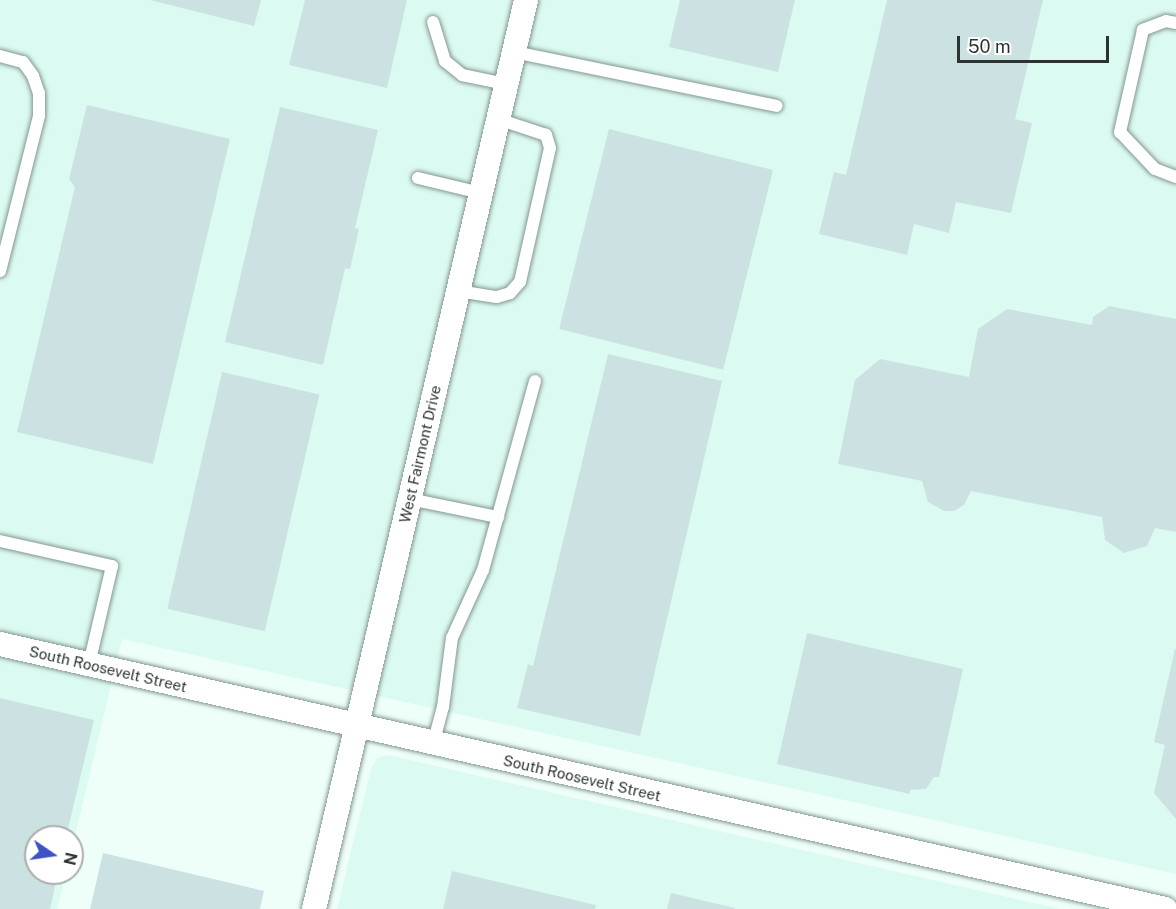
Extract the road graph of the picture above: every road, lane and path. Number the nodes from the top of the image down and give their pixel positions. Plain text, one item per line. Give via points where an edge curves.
1 (526, 0) edge
2 (433, 22) dead end
3 (1176, 23) edge
4 (514, 52) junction
5 (0, 56) edge
6 (506, 84) junction
7 (776, 106) dead end
8 (498, 119) junction
9 (1176, 177) edge
10 (418, 178) dead end
11 (481, 193) junction
12 (0, 271) edge
13 (458, 291) junction
14 (535, 381) dead end
15 (410, 499) junction
16 (498, 517) junction
17 (0, 541) edge
18 (0, 644) edge
19 (89, 664) junction
20 (357, 727) junction
21 (433, 744) junction
22 (314, 909) edge
23 (1165, 909) edge

1 - 4 street, West Fairmont Drive
2 - 6 lane via 445,61 462,75
3 - 9 lane via 1166,21 1143,30 1120,132 1155,169
4 - 6 street, West Fairmont Drive
4 - 7 lane
5 - 12 lane via 23,62 39,93 39,116
6 - 8 street, West Fairmont Drive
8 - 11 street, West Fairmont Drive
8 - 13 lane via 546,135 550,148 520,282 510,293 497,297
10 - 11 lane
11 - 13 street, West Fairmont Drive
13 - 15 street, West Fairmont Drive
14 - 16 lane
15 - 16 lane
15 - 20 street, West Fairmont Drive
16 - 21 lane via 483,570 452,638 443,707
17 - 19 lane via 112,566
18 - 19 street, South Roosevelt Street
19 - 20 street, South Roosevelt Street
20 - 21 street, South Roosevelt Street
20 - 22 street, West Fairmont Drive
21 - 23 street, South Roosevelt Street

